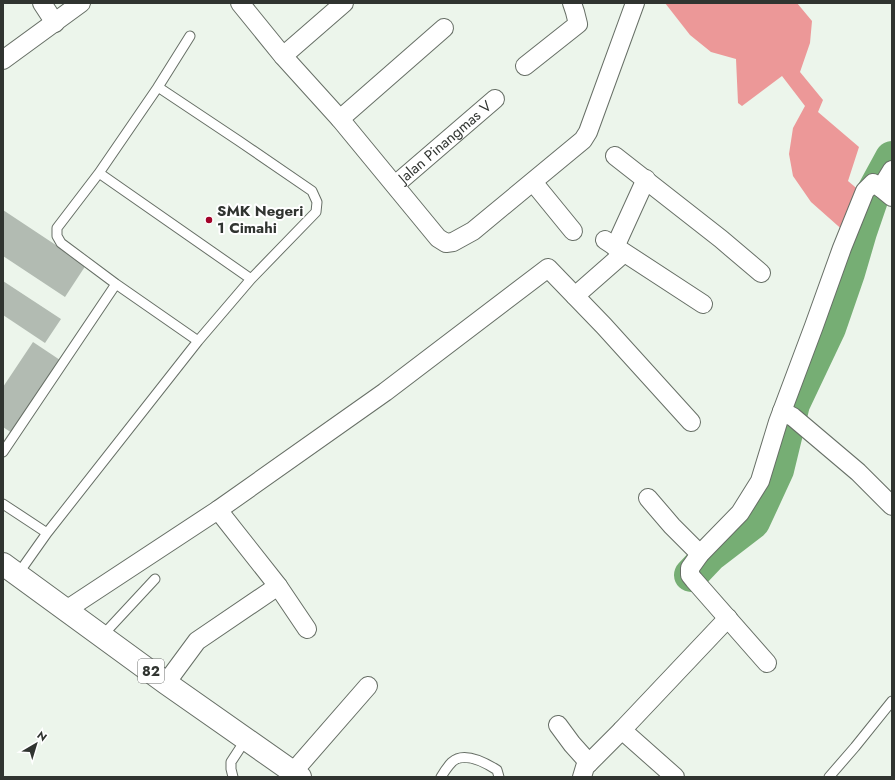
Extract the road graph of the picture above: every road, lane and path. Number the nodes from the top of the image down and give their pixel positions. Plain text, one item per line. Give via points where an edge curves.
1 (42, 3) edge
2 (81, 3) edge
3 (240, 3) edge
4 (344, 3) edge
5 (572, 3) edge
6 (635, 3) edge
7 (55, 23) junction
8 (444, 28) dead end
9 (190, 36) dead end
10 (284, 56) junction
11 (3, 60) edge
12 (525, 66) dead end
13 (158, 87) junction
14 (495, 99) dead end
15 (340, 119) junction
16 (616, 156) dead end
17 (892, 170) edge
18 (99, 173) junction
19 (646, 179) junction
20 (533, 182) junction
21 (394, 185) junction
22 (882, 189) edge
23 (573, 231) dead end
24 (615, 247) junction
25 (761, 273) dead end
26 (251, 279) junction
27 (116, 284) junction
28 (575, 296) junction
29 (703, 304) dead end
30 (198, 341) junction
31 (787, 414) junction
32 (691, 422) dead end
33 (3, 452) edge
34 (648, 498) dead end
35 (3, 504) edge
36 (892, 506) edge
37 (218, 510) junction
38 (47, 533) junction
39 (700, 554) junction
40 (10, 569) edge
41 (155, 579) dead end
42 (278, 586) junction
43 (66, 610) junction
44 (728, 618) junction
45 (307, 629) dead end
46 (102, 636) junction
47 (767, 663) dead end
48 (166, 682) junction
49 (368, 686) dead end
50 (892, 701) edge
51 (558, 725) dead end
52 (622, 730) junction
53 (246, 740) junction
54 (586, 770) edge
55 (296, 775) edge
56 (233, 777) edge
57 (440, 777) edge
58 (499, 777) edge
59 (675, 777) edge
60 (829, 777) edge

1 - 7 street
2 - 7 street
3 - 10 street
4 - 10 street
5 - 12 street via 578,24
6 - 20 street via 588,132 583,140
7 - 11 street
8 - 15 street
9 - 13 lane
10 - 15 street
13 - 18 lane
13 - 26 lane via 312,191 317,202 316,212
14 - 21 street, Jalan Pinangmas V
15 - 21 street
16 - 19 street
17 - 22 street
18 - 26 lane
18 - 27 lane via 57,228 57,236 61,243
19 - 24 street
19 - 25 street
20 - 21 street via 473,231 453,242 438,238
20 - 23 street
22 - 31 street via 872,184 865,191 842,248
24 - 28 street
24 - 29 street
26 - 30 lane
27 - 30 lane
27 - 33 lane
28 - 32 street
28 - 37 street via 548,268 385,392
30 - 38 lane
31 - 36 street via 858,472
31 - 39 street via 778,422 760,481 740,513
34 - 39 street
35 - 38 lane
37 - 42 street
37 - 43 street
38 - 40 lane
39 - 44 street via 690,568 690,575
40 - 43 main road, 82
41 - 46 lane
42 - 45 street
42 - 48 street via 197,641
43 - 46 main road, 82
44 - 47 street
44 - 52 street
46 - 48 main road, 82
48 - 53 main road, 82
49 - 55 street
50 - 60 lane
51 - 54 street
52 - 54 street
52 - 59 street
53 - 55 main road, 82
53 - 56 lane via 231,762
57 - 58 lane via 458,758 475,759 488,764 497,770

